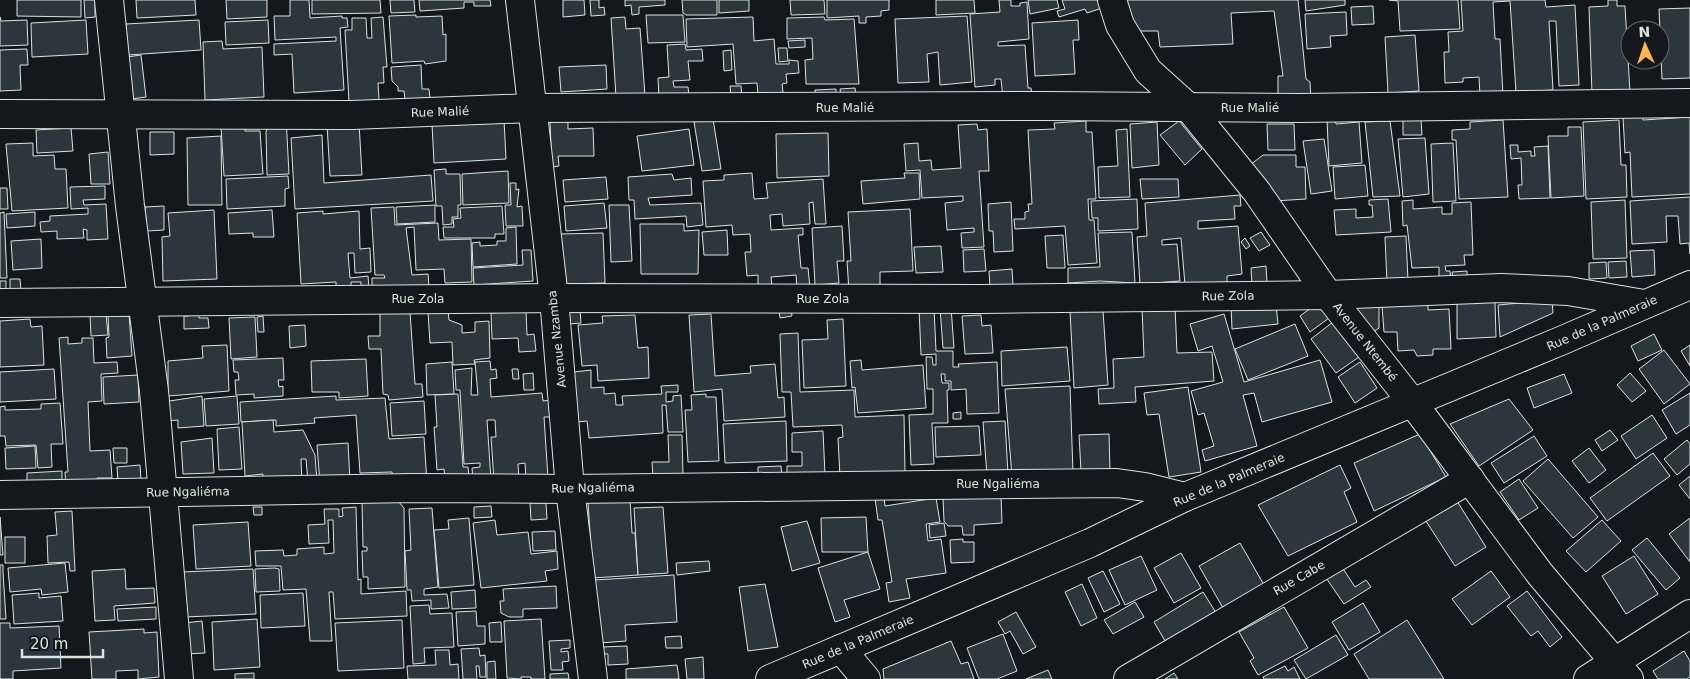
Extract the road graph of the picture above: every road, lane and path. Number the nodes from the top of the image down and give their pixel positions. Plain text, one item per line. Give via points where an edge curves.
1 (109, 0) edge
2 (520, 0) edge
3 (1112, 0) edge
4 (1690, 103) edge
5 (531, 108) junction
6 (1188, 108) junction
7 (122, 113) junction
8 (0, 114) edge
9 (1690, 284) edge
10 (1328, 295) junction
11 (554, 298) junction
12 (142, 300) junction
13 (0, 303) edge
14 (1644, 304) junction
15 (1412, 402) junction
16 (1470, 479) junction
17 (570, 489) junction
18 (163, 493) junction
19 (0, 495) edge
20 (1185, 498) junction
21 (1690, 614) edge
22 (841, 649) junction
23 (1622, 670) edge
24 (179, 679) edge
25 (594, 679) edge
26 (770, 679) edge
27 (866, 679) edge
28 (1128, 679) edge
29 (1588, 679) edge

1 - 7 street
2 - 5 street, Avenue Nzamba
3 - 6 street, Avenue Ntembé via 1120,25 1148,72
4 - 6 street, Rue Malié
5 - 6 street, Rue Malié
5 - 7 street, Rue Malié via 352,115
5 - 11 street, Avenue Nzamba
6 - 10 street, Avenue Ntembé via 1257,192
7 - 8 street, Rue Malié
7 - 12 street
9 - 14 street, Rue de la Palmeraie
10 - 11 street, Rue Zola via 982,299
10 - 14 street, Rue Zola via 1501,288 1568,291
10 - 15 street, Avenue Ntembé
11 - 12 street, Rue Zola
11 - 17 street, Avenue Nzamba
12 - 13 street, Rue Zola
12 - 18 street
14 - 15 street, Rue de la Palmeraie
15 - 16 street, Avenue Ntembé
15 - 20 street, Rue de la Palmeraie
16 - 23 street, Avenue Ntembé via 1540,574
16 - 28 street, Rue Cabe
17 - 18 street, Rue Ngaliéma via 412,488
17 - 20 street, Rue Ngaliéma via 1117,483
17 - 25 street, Avenue Nzamba
18 - 19 street, Rue Ngaliéma
18 - 24 street
20 - 22 street, Rue de la Palmeraie via 1090,543
21 - 23 street
22 - 26 street, Rue de la Palmeraie
22 - 27 street
23 - 29 street

